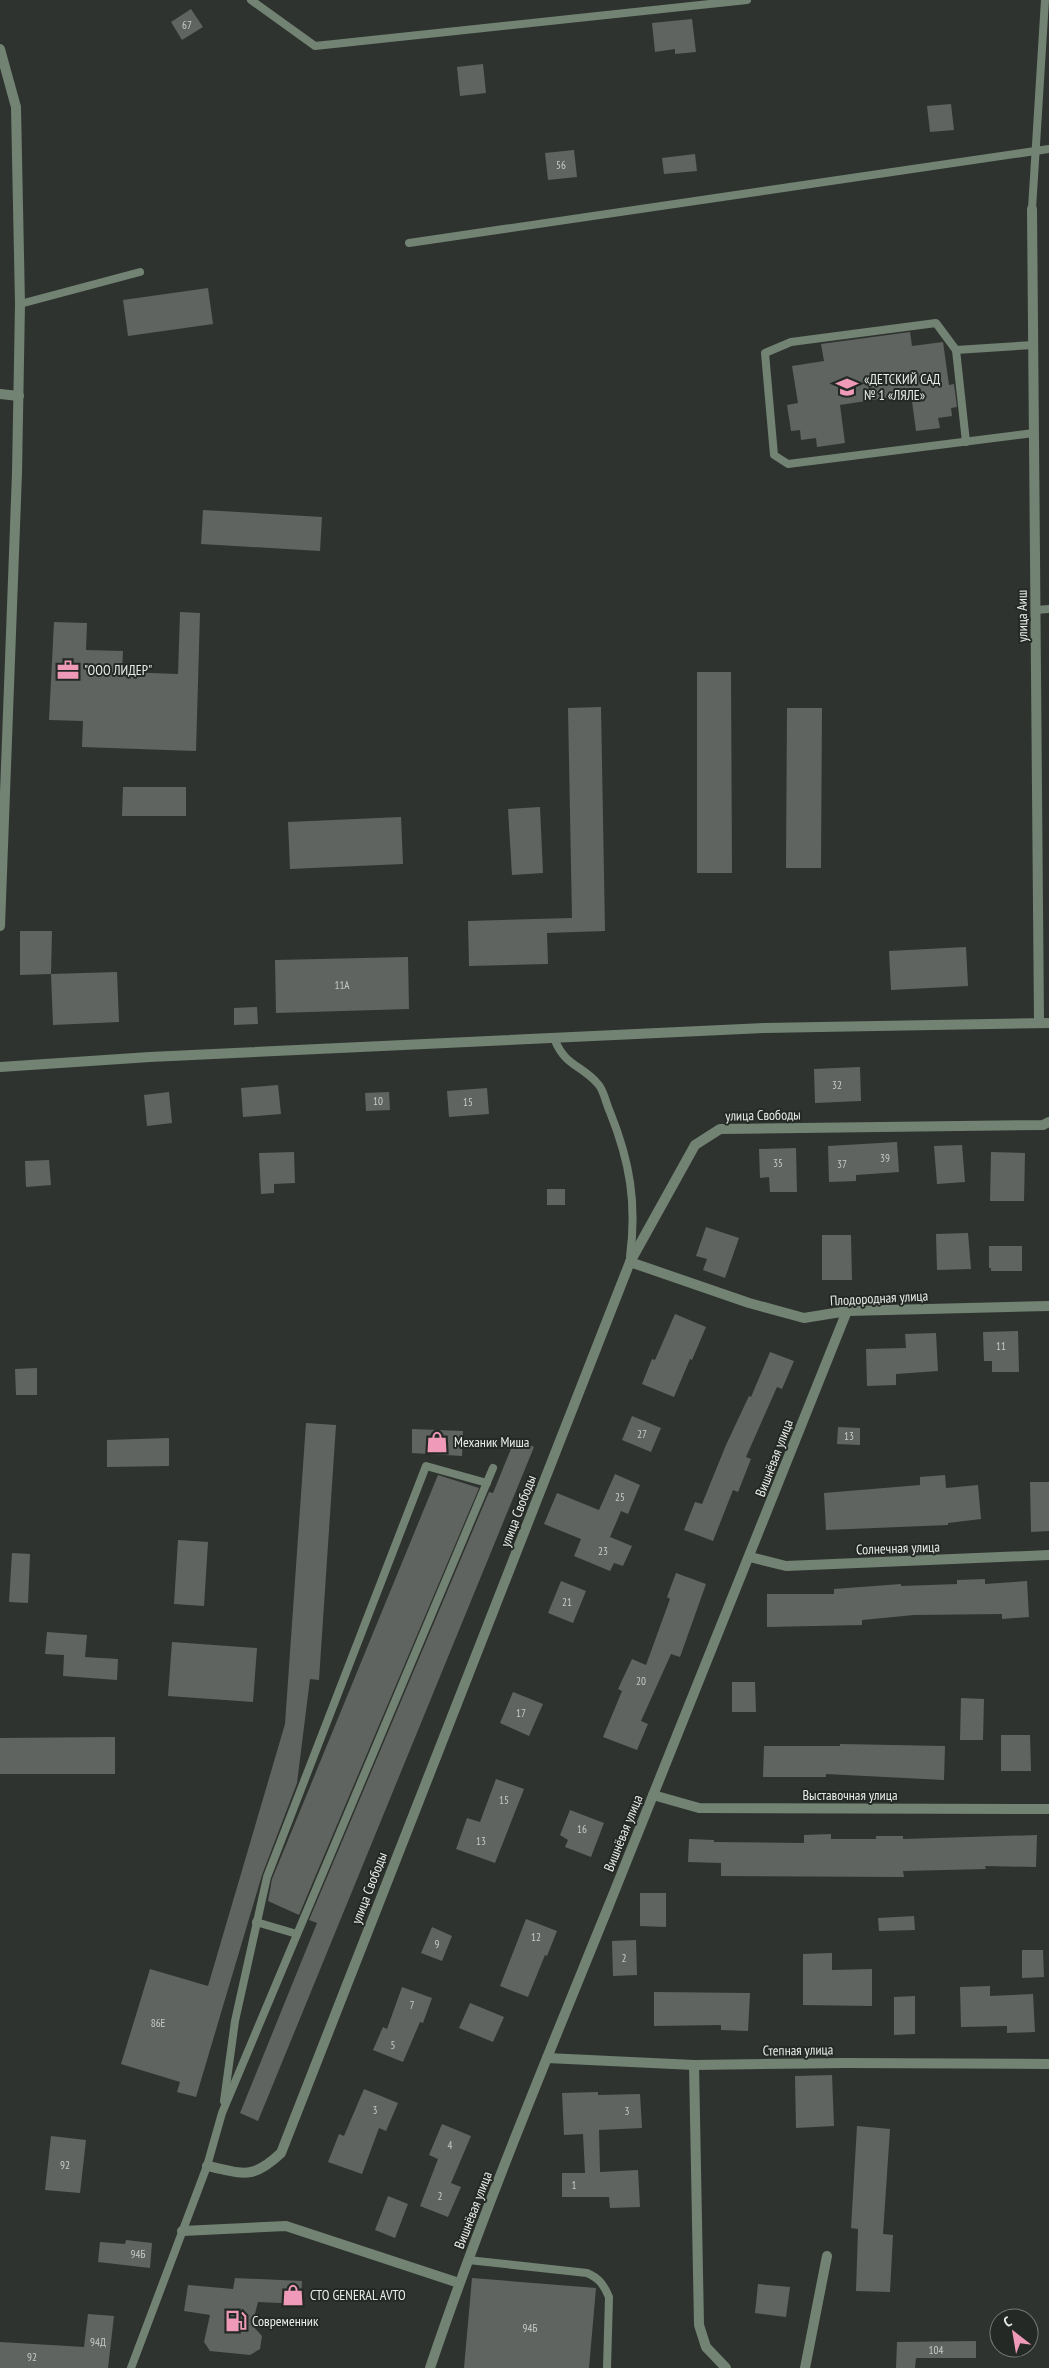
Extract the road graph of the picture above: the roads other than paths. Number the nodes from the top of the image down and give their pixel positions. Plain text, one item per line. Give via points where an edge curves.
1 (251, 0) edge
2 (747, 0) edge
3 (1045, 0) edge
4 (0, 49) edge
5 (1049, 150) edge
6 (1036, 151) junction
7 (1032, 210) joint
8 (409, 243) dead end
9 (140, 272) dead end
10 (20, 304) junction
11 (1033, 345) junction
12 (956, 350) junction
13 (0, 394) edge
14 (20, 396) junction
15 (1034, 433) junction
16 (966, 442) junction
17 (1049, 609) edge
18 (1036, 610) junction
19 (0, 926) edge
20 (1044, 1022) edge
21 (554, 1038) junction
22 (0, 1067) edge
23 (1049, 1122) edge
24 (630, 1262) junction
25 (1049, 1306) edge
26 (847, 1311) junction
27 (493, 1468) dead end
28 (487, 1483) junction
29 (1049, 1555) edge
30 (750, 1556) junction
31 (653, 1795) junction
32 (1049, 1809) edge
33 (256, 1922) junction
34 (298, 1934) junction
35 (547, 2058) junction
36 (1049, 2064) edge
37 (694, 2065) junction
38 (222, 2113) junction
39 (206, 2166) junction
40 (182, 2231) junction
41 (827, 2256) dead end
42 (468, 2260) junction
43 (459, 2283) junction
44 (131, 2368) edge
45 (430, 2368) edge
46 (607, 2368) edge
47 (726, 2368) edge
48 (806, 2368) edge

1 - 2 lane via 315,46
3 - 6 lane
4 - 10 street via 16,107
5 - 6 lane
6 - 7 lane
6 - 8 lane
7 - 11 street, улица Аиш
9 - 10 lane
10 - 14 street
11 - 12 lane
11 - 15 street, улица Аиш
12 - 16 lane
12 - 16 lane via 936,323 791,342 765,353 774,455 788,464
13 - 14 street
14 - 19 street
15 - 16 lane
15 - 18 street, улица Аиш
17 - 18 lane
18 - 20 street, улица Аиш
20 - 21 street via 764,1028
21 - 22 street
21 - 24 lane via 560,1054 599,1084 615,1126 632,1188 634,1224
23 - 24 street, улица Свободы via 1043,1125 720,1129 695,1145
24 - 26 street, Плодородная улица via 749,1303 804,1318
24 - 39 street, улица Свободы via 280,2153 264,2168 249,2174
25 - 26 street, Плодородная улица
26 - 30 street, Вишнёвая улица
27 - 28 lane
28 - 33 lane via 426,1466 267,1877
28 - 34 lane
29 - 30 street, Солнечная улица via 786,1566
30 - 31 street, Вишнёвая улица
31 - 32 street, Выставочная улица via 699,1808
31 - 35 street, Вишнёвая улица
33 - 34 lane
33 - 38 lane via 235,2021
34 - 38 lane
35 - 37 street, Степная улица
35 - 42 street, Вишнёвая улица
36 - 37 street, Степная улица
37 - 47 street via 699,2325 706,2347
38 - 39 lane
39 - 40 lane
40 - 43 street via 286,2226
40 - 44 lane
41 - 48 street
42 - 43 street, Вишнёвая улица
42 - 46 lane via 587,2273 596,2277 605,2286 609,2297
43 - 45 street, Вишнёвая улица

